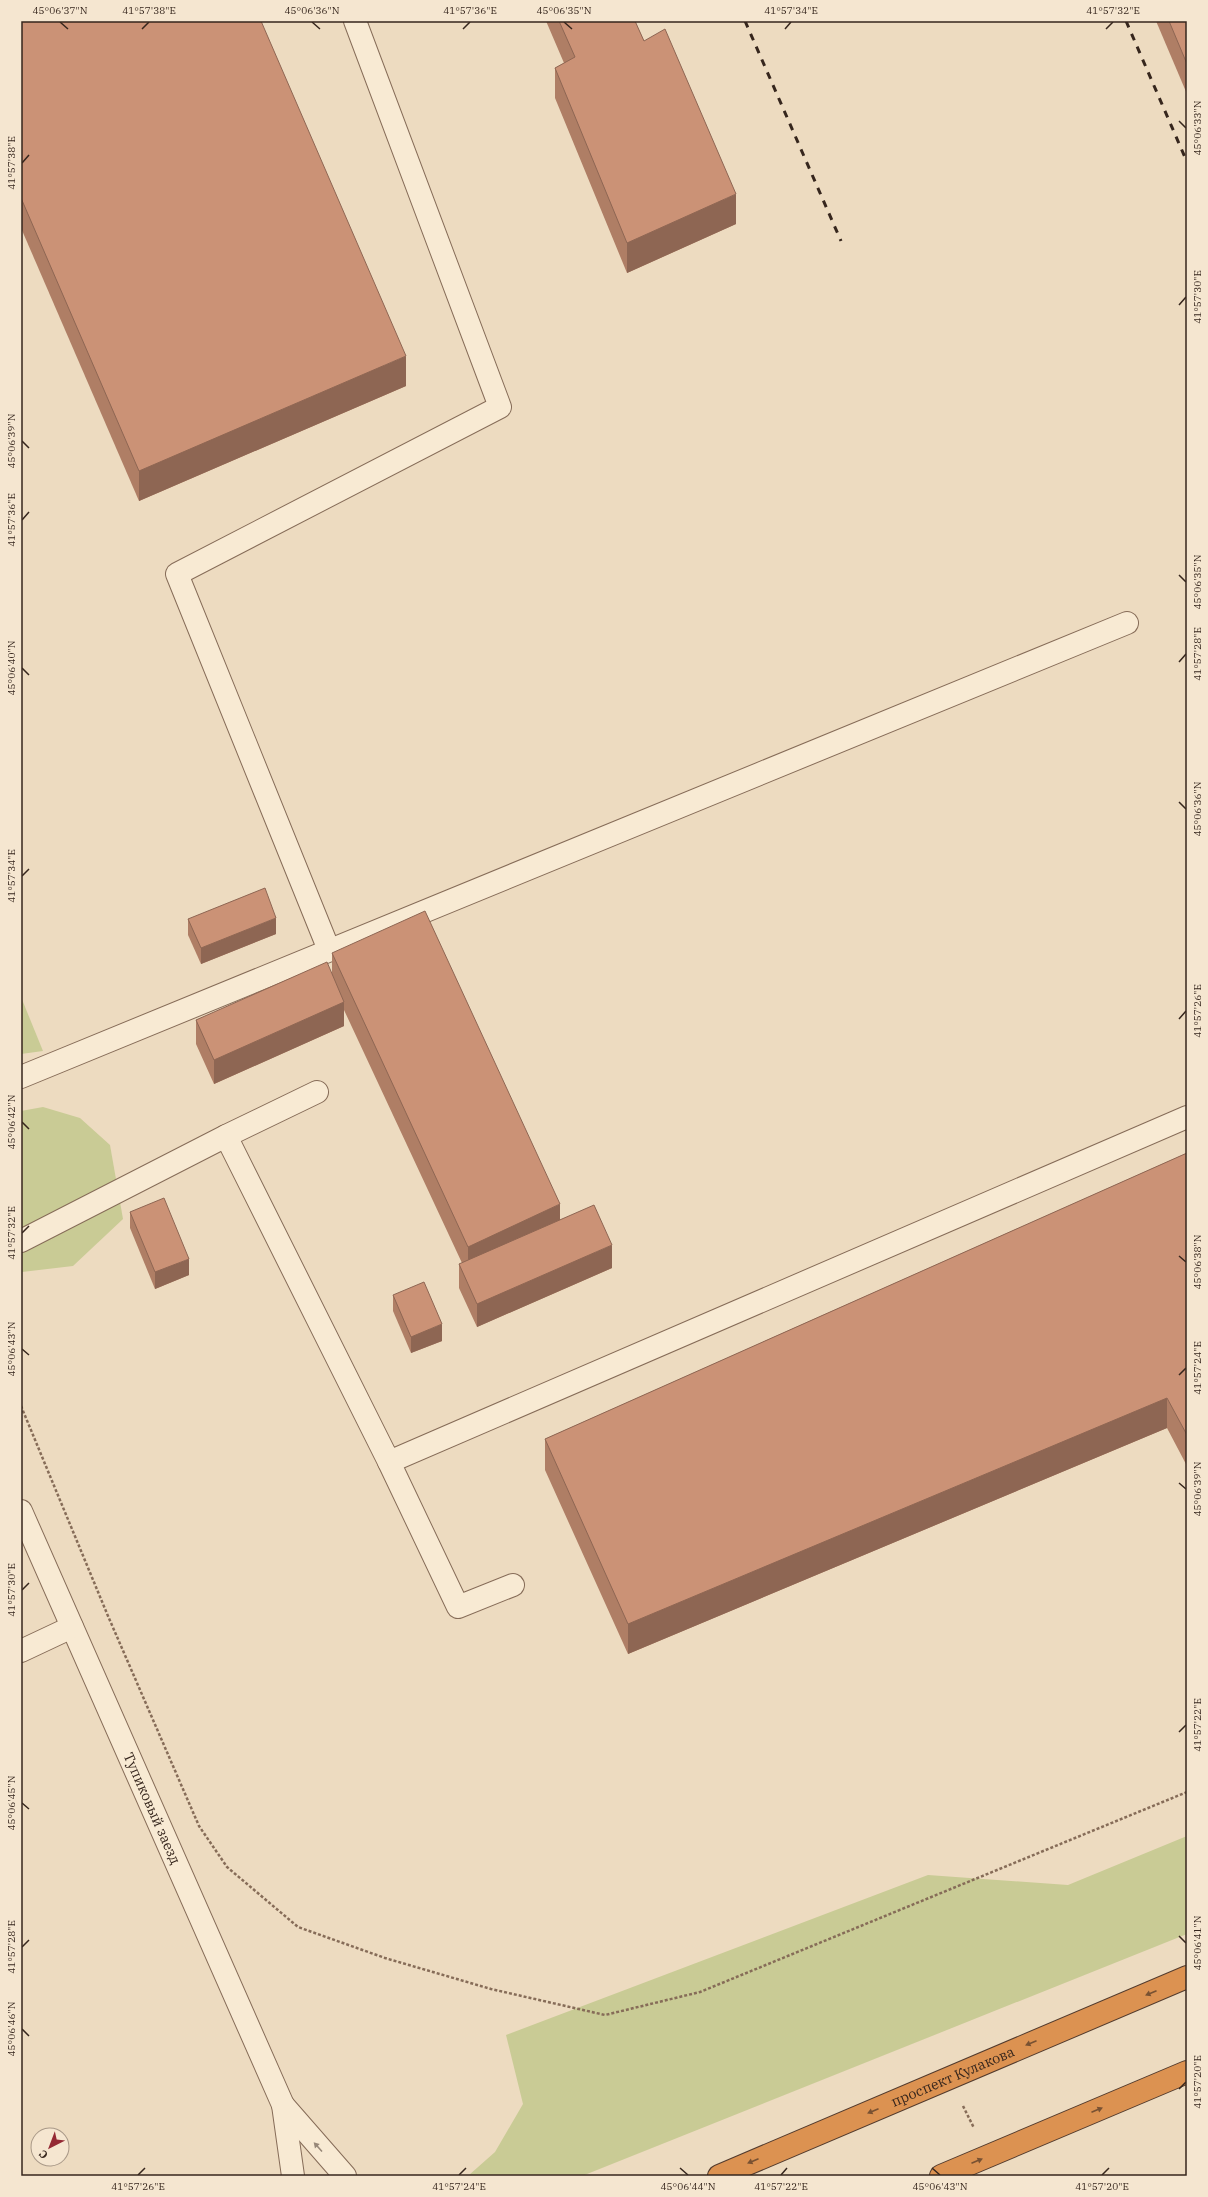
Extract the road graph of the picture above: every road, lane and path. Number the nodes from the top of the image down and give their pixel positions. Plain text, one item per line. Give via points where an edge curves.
1 (355, 21) edge
2 (1128, 623) dead end
3 (329, 950) junction
4 (21, 1077) edge
5 (317, 1092) dead end
6 (1187, 1117) edge
7 (226, 1136) junction
8 (21, 1241) edge
9 (21, 1406) edge
10 (389, 1462) junction
11 (21, 1511) edge
12 (513, 1585) dead end
13 (72, 1627) junction
14 (21, 1651) edge
15 (1187, 1792) edge
16 (1187, 1977) edge
17 (1187, 2072) edge
18 (950, 2078) junction
19 (283, 2105) junction
20 (987, 2157) junction
21 (293, 2176) edge
22 (344, 2176) edge
23 (719, 2176) edge
24 (941, 2176) edge

1 - 3 street via 500,407 177,574
2 - 3 street
3 - 4 street
5 - 7 street
6 - 10 street
7 - 8 street
7 - 10 street
9 - 15 path via 199,1826 227,1867 298,1927 385,1958 491,1989 605,2015 700,1992
10 - 12 street via 458,1607
11 - 13 street, Тупиковый заезд
13 - 14 street
13 - 19 street, Тупиковый заезд
16 -> 18 highway, проспект Кулакова
20 -> 17 highway
18 - 20 path
18 -> 23 highway, проспект Кулакова
19 - 21 street
22 -> 19 street
24 -> 20 highway

